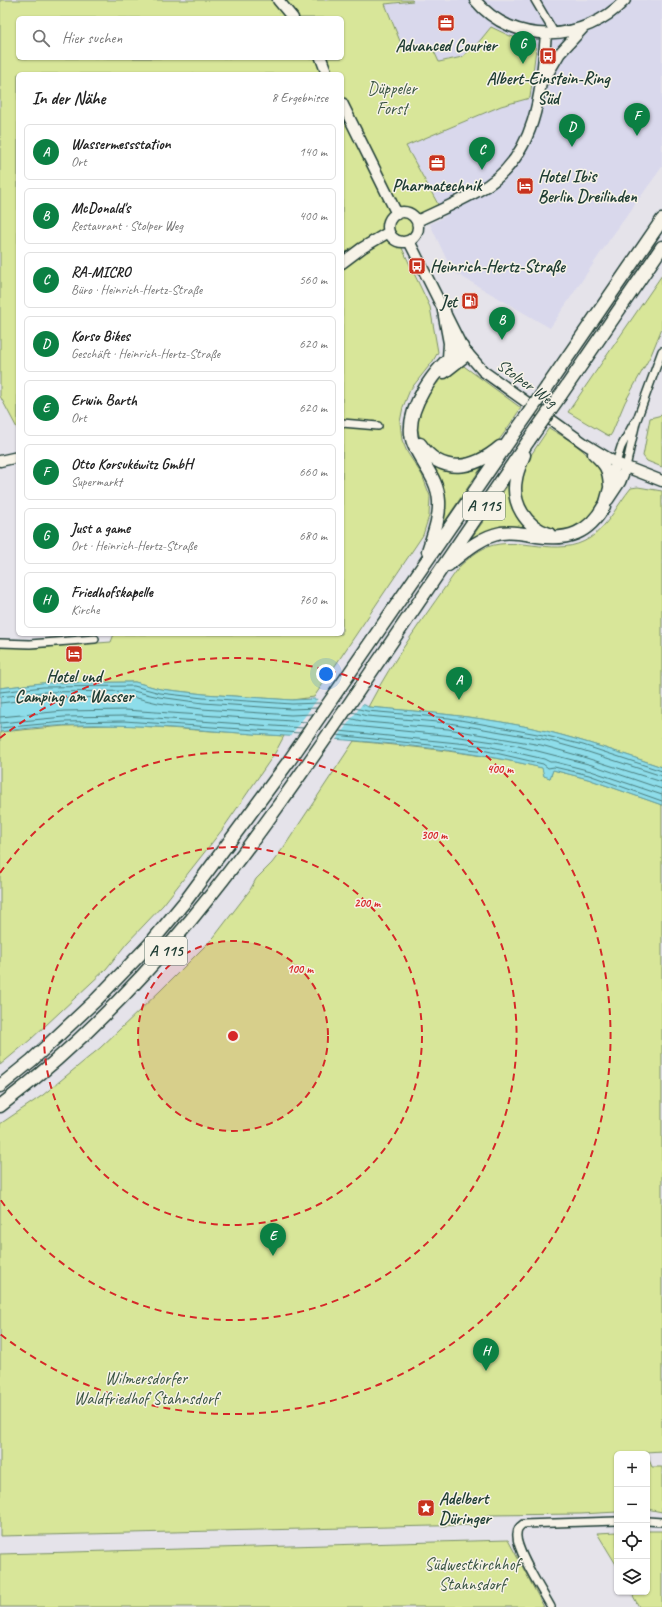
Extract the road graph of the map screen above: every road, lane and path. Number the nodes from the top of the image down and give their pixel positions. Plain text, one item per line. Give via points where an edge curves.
1 (278, 0) edge
2 (475, 0) edge
3 (535, 0) edge
4 (625, 0) edge
5 (291, 16) edge
6 (583, 28) junction
7 (551, 34) junction
8 (322, 60) edge
9 (326, 72) edge
10 (541, 85) junction
11 (344, 107) edge
12 (397, 214) junction
13 (662, 220) edge
14 (416, 221) junction
15 (389, 232) junction
16 (409, 241) junction
17 (662, 247) edge
18 (344, 262) edge
19 (444, 311) junction
20 (465, 350) junction
21 (662, 351) edge
22 (449, 358) junction
23 (428, 386) junction
24 (636, 422) junction
25 (344, 423) edge
26 (378, 426) dead end
27 (411, 428) junction
28 (514, 434) junction
29 (529, 440) junction
30 (585, 444) junction
31 (16, 457) edge
32 (0, 461) edge
33 (616, 463) junction
34 (626, 467) junction
35 (662, 481) edge
36 (609, 486) junction
37 (604, 506) junction
38 (560, 538) junction
39 (424, 564) junction
40 (438, 573) junction
41 (95, 639) dead end
42 (0, 643) edge
43 (0, 1086) edge
44 (0, 1106) edge
45 (614, 1521) edge
46 (650, 1521) edge
47 (662, 1522) edge
48 (551, 1607) edge

1 - 5 street
2 - 7 street via 491,16 502,22 520,29
3 - 7 street
4 - 6 street via 613,12
6 - 7 street
6 - 10 street via 560,53
7 - 10 street
8 - 9 street
10 - 14 street via 526,143 504,171 478,190
11 - 12 street
12 - 14 street via 410,214
12 - 15 street via 390,219
13 - 28 highway, A 115, bridge
14 - 16 street via 417,232
15 - 16 street via 395,240
15 - 18 street
16 - 19 street, Stolper Weg
17 - 29 highway, A 115, bridge
19 - 20 street, Stolper Weg
19 - 22 highway via 450,343
20 - 22 highway
20 - 23 highway
20 - 30 street, Stolper Weg via 483,371
21 - 24 street
22 - 23 highway
23 - 27 highway via 417,400
24 - 33 street via 625,439
24 - 34 street
25 - 26 street
27 - 28 highway via 424,451 443,464 453,466 467,466 481,461
27 - 39 highway via 413,444 433,478 439,500 435,528
28 - 39 highway, A 115
29 - 38 highway via 516,478 517,503 529,522 542,532
29 - 40 highway, A 115
30 - 33 street, Stolper Weg
30 - 36 street via 588,451 607,469
31 - 32 street
33 - 34 street, Stolper Weg
33 - 36 street
34 - 35 street, Stolper Weg
34 - 37 street via 620,482
36 - 37 street
37 - 38 highway via 590,526 571,536
38 - 40 highway via 501,533 468,548
39 - 43 highway, A 115 via 289,761 191,894 124,972 67,1028
40 - 44 highway, A 115 via 304,771 230,873 182,933 107,1014 28,1085
41 - 42 street via 30,644
45 - 48 street via 523,1524 518,1528 516,1535 521,1551
46 - 47 street

